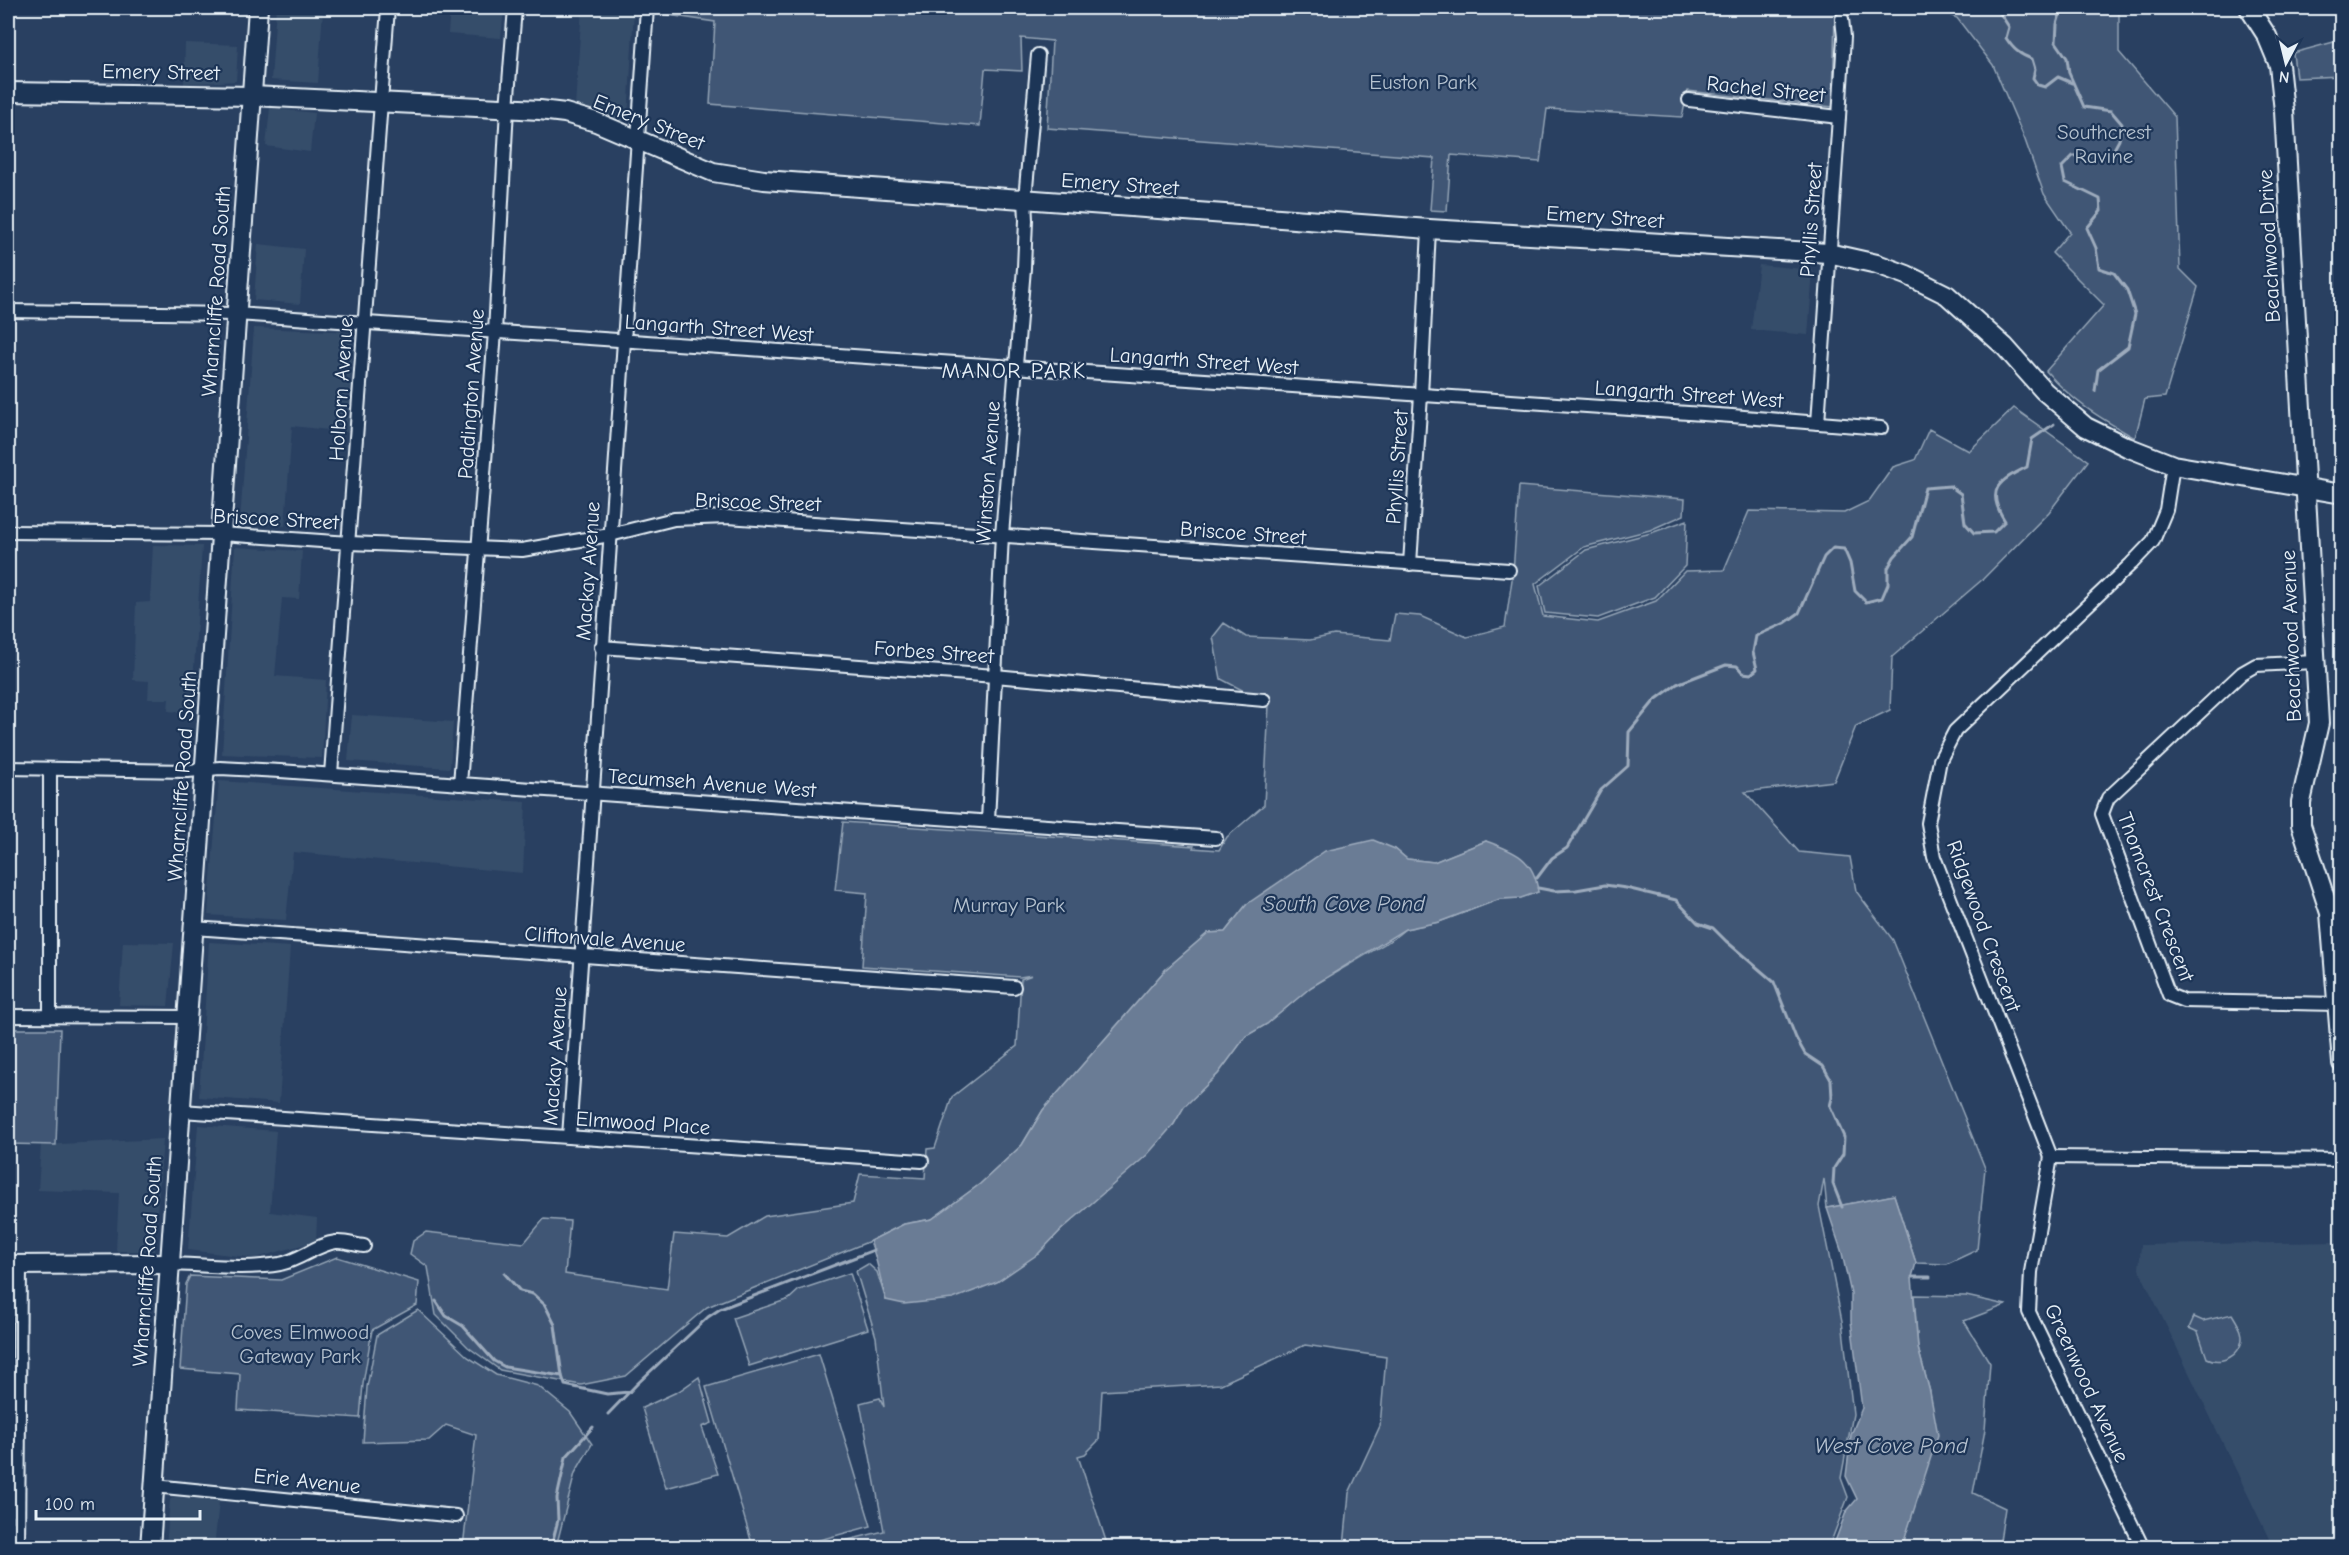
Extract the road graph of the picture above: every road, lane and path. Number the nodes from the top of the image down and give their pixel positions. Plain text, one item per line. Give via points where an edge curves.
1 (258, 8) edge
2 (388, 8) edge
3 (515, 8) edge
4 (647, 8) edge
5 (2249, 8) edge
6 (1842, 19) dead end
7 (1038, 55) dead end
8 (8, 92) edge
9 (252, 96) junction
10 (1689, 100) dead end
11 (381, 101) junction
12 (507, 108) junction
13 (1839, 117) junction
14 (639, 140) junction
15 (1025, 199) junction
16 (1429, 229) junction
17 (1828, 253) junction
18 (8, 311) edge
19 (236, 314) junction
20 (365, 323) junction
21 (495, 332) junction
22 (625, 341) junction
23 (1016, 368) junction
24 (1421, 395) junction
25 (1818, 423) junction
26 (1881, 428) dead end
27 (2174, 465) junction
28 (2307, 489) junction
29 (2342, 494) edge
30 (8, 532) edge
31 (221, 534) junction
32 (610, 534) junction
33 (1002, 536) junction
34 (349, 543) junction
35 (478, 549) junction
36 (1410, 564) junction
37 (1509, 570) dead end
38 (602, 647) junction
39 (2315, 662) junction
40 (995, 676) junction
41 (1264, 700) dead end
42 (8, 768) edge
43 (50, 769) junction
44 (205, 769) junction
45 (331, 774) junction
46 (460, 784) junction
47 (591, 794) junction
48 (988, 821) junction
49 (1216, 838) dead end
50 (194, 928) junction
51 (581, 956) junction
52 (1014, 987) dead end
53 (2337, 1004) junction
54 (8, 1016) edge
55 (50, 1016) junction
56 (188, 1017) junction
57 (2342, 1062) edge
58 (181, 1111) junction
59 (569, 1137) junction
60 (2051, 1157) junction
61 (2342, 1160) edge
62 (922, 1161) dead end
63 (364, 1246) dead end
64 (169, 1264) junction
65 (14, 1265) edge
66 (154, 1486) junction
67 (456, 1516) dead end
68 (18, 1548) edge
69 (150, 1548) edge
70 (2143, 1548) edge

1 - 9 street, Wharncliffe Road South
2 - 11 street, Holborn Avenue
3 - 12 street, Paddington Avenue
4 - 14 street, Mackay Avenue
5 - 28 street, Beachwood Drive via 2279,65
6 - 13 street, Phyllis Street
7 - 15 street, Winston Avenue
8 - 9 street, Emery Street
9 - 11 street, Emery Street
9 - 19 street, Wharncliffe Road South
10 - 13 street, Rachel Street
11 - 12 street, Emery Street
11 - 20 street, Holborn Avenue
12 - 14 street, Emery Street via 565,113
12 - 21 street, Paddington Avenue
13 - 17 street, Phyllis Street
14 - 15 street, Emery Street via 713,172 740,177
14 - 22 street, Mackay Avenue
15 - 16 street, Emery Street
15 - 23 street, Winston Avenue
16 - 17 street, Emery Street
16 - 24 street, Phyllis Street
17 - 25 street, Phyllis Street
17 - 27 street, Emery Street via 1907,274 1947,295 2086,427
18 - 19 street, Langarth Street West
19 - 20 street, Langarth Street West
19 - 31 street, Wharncliffe Road South
20 - 21 street, Langarth Street West
20 - 34 street, Holborn Avenue
21 - 22 street, Langarth Street West
21 - 35 street, Paddington Avenue
22 - 23 street, Langarth Street West
22 - 32 street, Mackay Avenue
23 - 24 street, Langarth Street West
23 - 33 street, Winston Avenue
24 - 25 street, Langarth Street West
24 - 36 street, Phyllis Street
25 - 26 street, Langarth Street West
27 - 28 street, Emery Street
27 - 60 street, Ridgewood Crescent via 2166,510 2153,541 1955,731 1940,760 1933,794 1928,823 1934,857
28 - 29 street, Emery Street
28 - 39 street, Beachwood Avenue
30 - 31 street, Briscoe Street
31 - 34 street, Briscoe Street
31 - 44 street, Wharncliffe Road South
32 - 33 street, Briscoe Street via 674,519 727,517
32 - 35 street, Briscoe Street via 522,550
32 - 38 street, Mackay Avenue
33 - 36 street, Briscoe Street
33 - 40 street, Winston Avenue
34 - 35 street, Briscoe Street
34 - 45 street, Holborn Avenue
35 - 46 street, Paddington Avenue
36 - 37 street, Briscoe Street
38 - 40 street, Forbes Street
38 - 47 street, Mackay Avenue
39 - 53 street, Beachwood Avenue via 2319,723 2301,802 2301,825 2330,913
39 - 53 street, Thomcrest Crescent via 2256,665 2242,673 2108,798 2102,814 2169,995 2184,1001
40 - 41 street, Forbes Street
40 - 48 street, Winston Avenue
42 - 43 street, Tecumseh Avenue West
43 - 44 street, Tecumseh Avenue West
43 - 55 street
44 - 45 street, Tecumseh Avenue West
44 - 50 street, Wharncliffe Road South
45 - 46 street, Tecumseh Avenue West
46 - 47 street, Tecumseh Avenue West
47 - 48 street, Tecumseh Avenue West
47 - 51 street, Mackay Avenue
48 - 49 street, Tecumseh Avenue West
50 - 51 street, Cliftonvale Avenue
50 - 56 street, Wharncliffe Road South
51 - 52 street, Cliftonvale Avenue
51 - 59 street, Mackay Avenue
53 - 57 street, Beachwood Avenue
54 - 55 street
55 - 56 street
56 - 58 street, Wharncliffe Road South
58 - 59 street, Elmwood Place
58 - 64 street, Wharncliffe Road South
59 - 62 street, Elmwood Place
60 - 61 street
60 - 70 street, Greenwood Avenue via 2031,1272 2029,1312
63 - 64 street via 327,1244 280,1264
64 - 65 street
64 - 66 street, Wharncliffe Road South
65 - 68 street
66 - 67 street, Erie Avenue
66 - 69 street, Wharncliffe Road South

